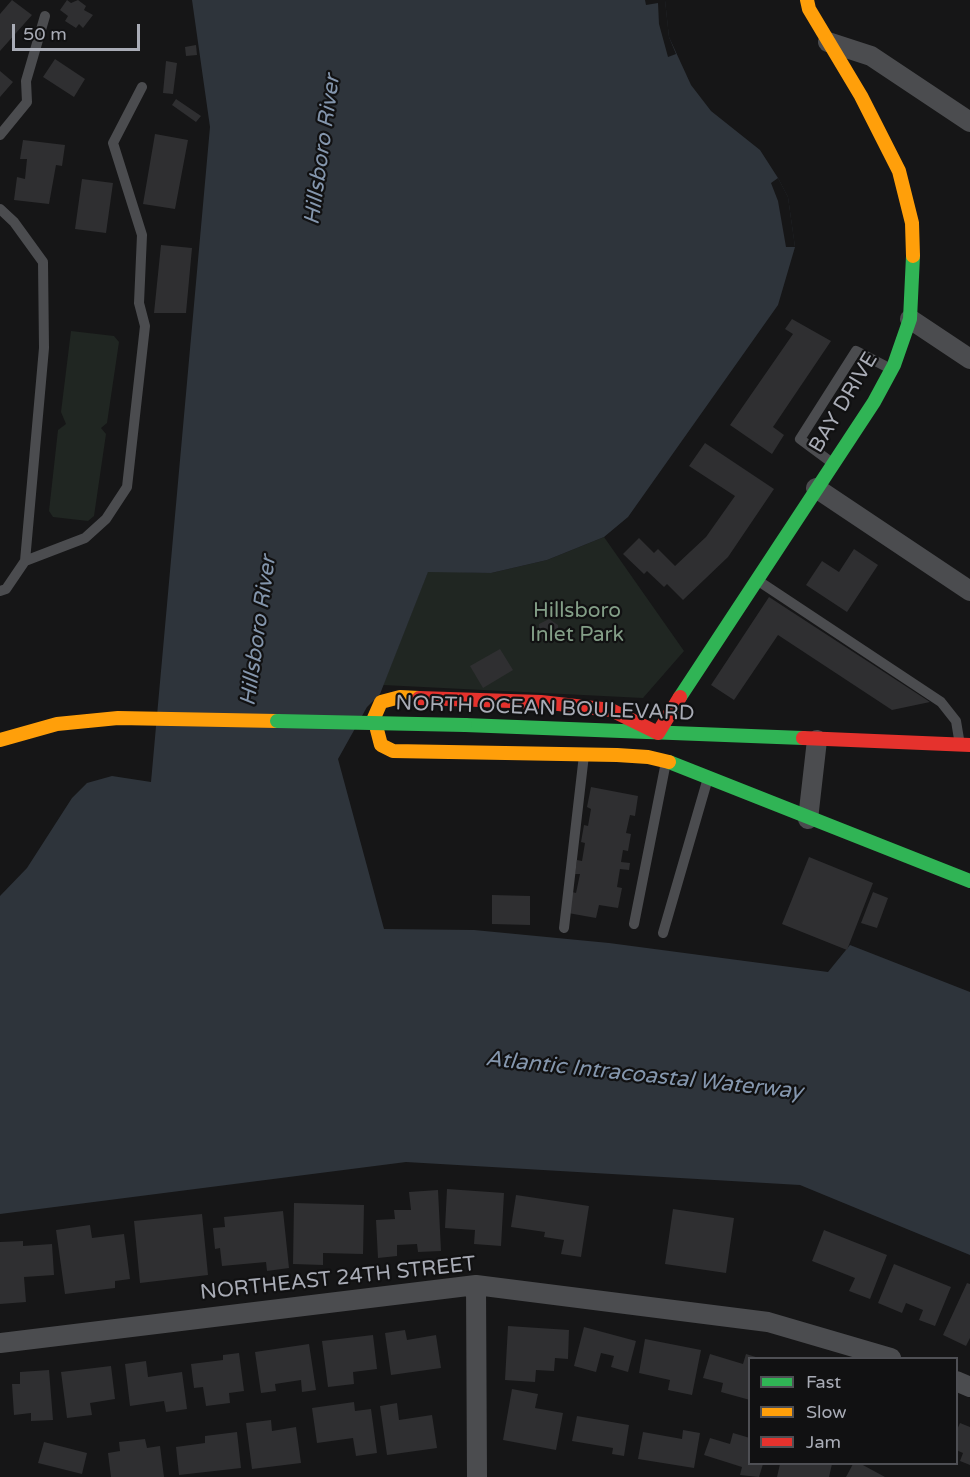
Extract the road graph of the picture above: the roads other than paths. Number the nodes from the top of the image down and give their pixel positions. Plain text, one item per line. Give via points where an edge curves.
1 (807, 0) edge
2 (45, 16) dead end
3 (828, 42) junction
4 (142, 87) dead end
5 (970, 122) edge
6 (0, 135) edge
7 (0, 209) edge
8 (910, 319) junction
9 (970, 359) edge
10 (891, 369) junction
11 (833, 463) junction
12 (816, 488) junction
13 (24, 561) junction
14 (756, 579) junction
15 (0, 591) edge
16 (970, 591) edge
17 (658, 733) junction
18 (0, 740) edge
19 (817, 740) junction
20 (965, 745) edge
21 (584, 755) junction
22 (666, 762) junction
23 (708, 778) junction
24 (808, 819) junction
25 (970, 881) edge
26 (634, 924) dead end
27 (564, 928) dead end
28 (663, 933) dead end
29 (477, 1285) junction
30 (0, 1343) edge
31 (884, 1357) edge
32 (477, 1477) edge

1 - 3 street, BAY DRIVE
2 - 6 lane via 26,81 27,102
3 - 5 street via 871,56
3 - 8 street, BAY DRIVE via 899,171 912,223
4 - 13 lane via 113,143 142,235 139,303 146,326 127,487 106,519 85,538
7 - 13 lane via 43,262 44,348
8 - 9 street
8 - 10 street, BAY DRIVE
10 - 11 street, BAY DRIVE
10 - 11 lane via 856,351 800,439
11 - 12 street, BAY DRIVE
12 - 14 street, BAY DRIVE
12 - 16 street
13 - 15 lane via 6,589
14 - 17 street, BAY DRIVE
14 - 20 lane via 941,702 956,721
17 - 18 street, NORTH OCEAN BOULEVARD, bridge via 118,718 57,724
17 - 19 street, NORTH OCEAN BOULEVARD
17 - 21 street via 611,710 541,702 400,697 381,702 374,718 377,738 393,752
19 - 20 street, NORTH OCEAN BOULEVARD
19 - 24 street
21 - 22 street via 648,757
21 - 27 lane
22 - 23 street
22 - 26 lane
23 - 24 street
23 - 28 lane
24 - 25 street
29 - 30 street, NORTHEAST 24TH STREET
29 - 31 street, NORTHEAST 24TH STREET via 768,1322
29 - 32 street

